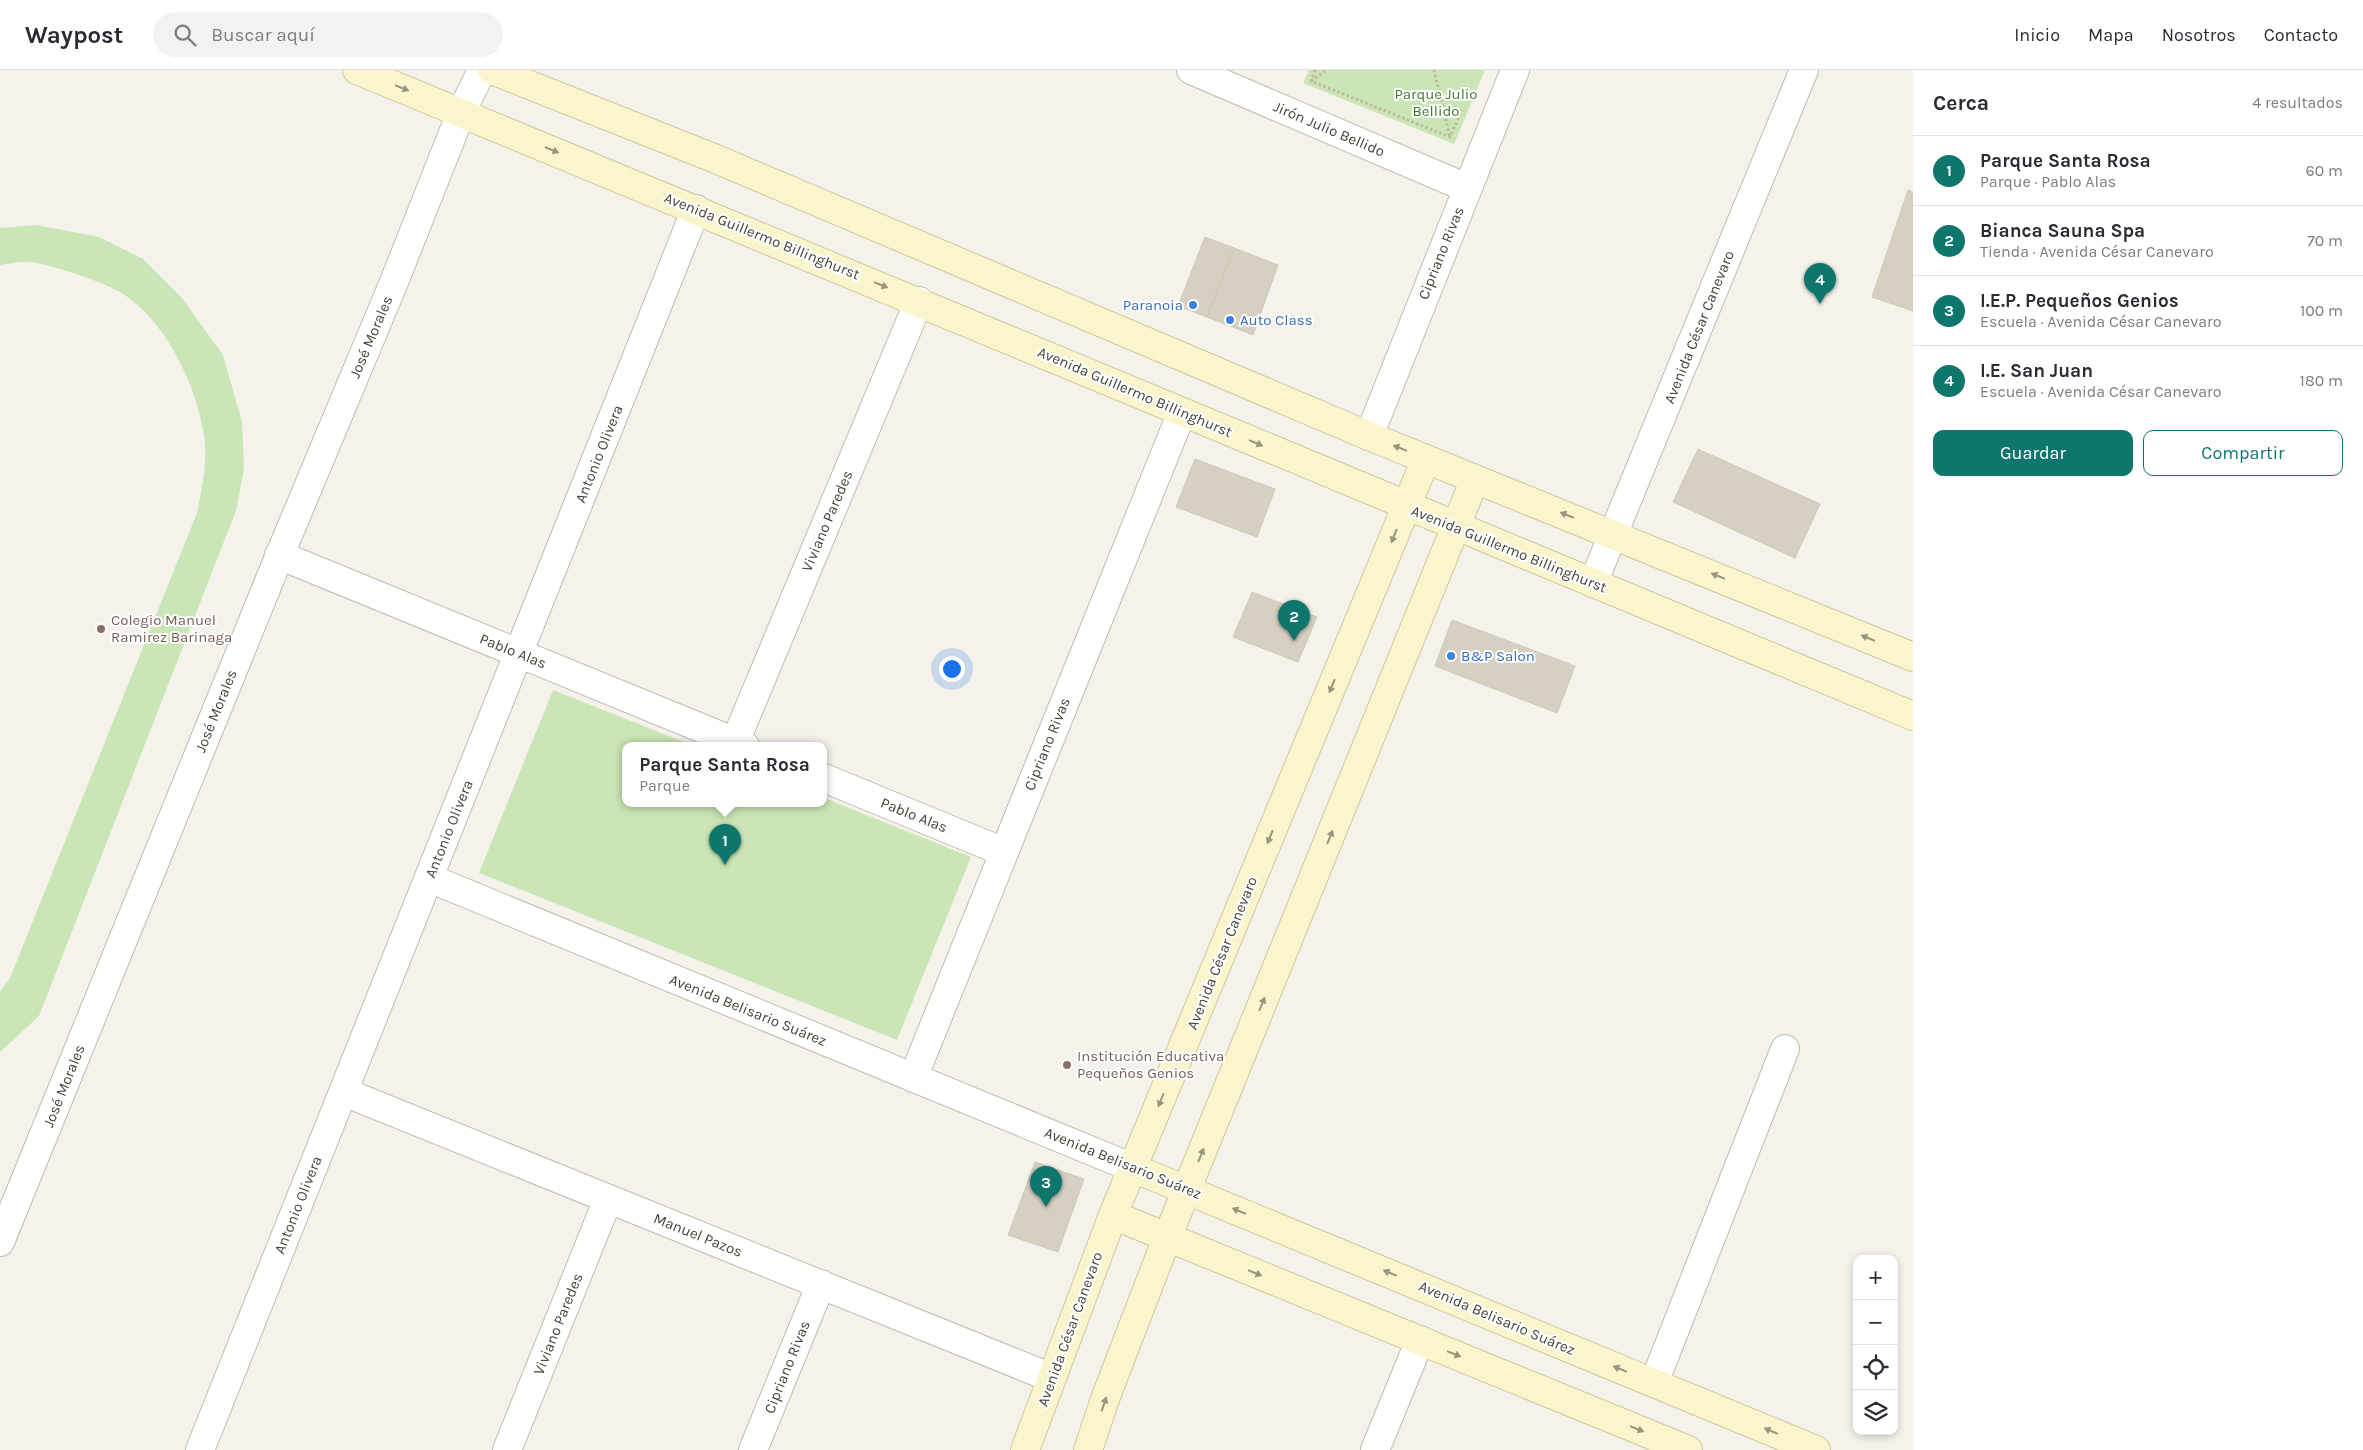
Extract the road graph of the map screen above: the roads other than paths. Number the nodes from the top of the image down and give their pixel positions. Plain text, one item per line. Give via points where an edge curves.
1 (357, 70) edge
2 (482, 70) edge
3 (492, 70) edge
4 (1191, 70) edge
5 (1515, 70) edge
6 (1804, 70) edge
7 (462, 113) junction
8 (1467, 188) junction
9 (696, 209) junction
10 (919, 301) junction
11 (1182, 412) junction
12 (1369, 436) junction
13 (1426, 459) junction
14 (1475, 479) junction
15 (1406, 506) junction
16 (1455, 527) junction
17 (1613, 534) junction
18 (279, 555) junction
19 (1593, 583) junction
20 (520, 653) junction
21 (1913, 657) edge
22 (1913, 716) edge
23 (735, 742) edge
24 (741, 742) edge
25 (827, 779) edge
26 (1004, 852) junction
27 (429, 878) junction
28 (1785, 1049) dead end
29 (913, 1078) junction
30 (344, 1092) junction
31 (1133, 1168) junction
32 (1187, 1189) junction
33 (608, 1198) junction
34 (1113, 1216) junction
35 (1167, 1238) junction
36 (0, 1242) edge
37 (821, 1284) junction
38 (1420, 1340) junction
39 (1052, 1378) junction
40 (1654, 1383) junction
41 (200, 1450) edge
42 (507, 1450) edge
43 (753, 1450) edge
44 (1025, 1450) edge
45 (1088, 1450) edge
46 (1374, 1450) edge
47 (1688, 1450) edge
48 (1816, 1450) edge

1 -> 7 main road, Avenida Guillermo Billinghurst
2 - 7 street, José Morales
3 - 12 main road via 716,159
4 - 8 street, Jirón Julio Bellido
5 - 8 street, Cipriano Rivas
6 - 17 street, Avenida César Canevaro
7 -> 9 main road, Avenida Guillermo Billinghurst
7 - 18 street, José Morales
8 - 12 street, Cipriano Rivas
9 -> 10 main road, Avenida Guillermo Billinghurst
9 - 20 street, Antonio Olivera
10 - 11 main road, Avenida Guillermo Billinghurst
10 - 24 street, Viviano Paredes
11 -> 15 main road, Avenida Guillermo Billinghurst
11 - 26 street, Cipriano Rivas
13 -> 12 main road
13 - 14 main road
13 - 15 main road, Avenida César Canevaro
14 - 16 main road
17 -> 14 main road
15 - 16 main road, Avenida Guillermo Billinghurst
15 -> 31 main road, Avenida César Canevaro
16 - 19 main road, Avenida Guillermo Billinghurst
32 -> 16 main road
17 - 19 street, Avenida César Canevaro
21 -> 17 main road
18 - 20 street, Pablo Alas
18 - 36 street, José Morales
19 - 22 main road, Avenida Guillermo Billinghurst
20 - 23 street, Pablo Alas
20 - 27 street, Antonio Olivera
25 - 26 street, Pablo Alas
26 - 29 street, Cipriano Rivas
27 - 29 street, Avenida Belisario Suárez
27 - 30 street, Antonio Olivera
28 - 40 street
29 - 31 street, Avenida Belisario Suárez
30 - 33 street, Manuel Pazos
30 - 41 street, Antonio Olivera
31 - 32 main road, Avenida Belisario Suárez
31 - 34 main road, Avenida César Canevaro
32 - 35 main road
40 -> 32 main road, Avenida Belisario Suárez
33 - 37 street, Manuel Pazos
33 - 42 street, Viviano Paredes
34 - 35 main road
34 - 39 main road, Avenida César Canevaro
35 -> 38 main road
45 -> 35 main road
37 - 39 street, Manuel Pazos
37 - 43 street, Cipriano Rivas
38 - 46 street
38 -> 47 main road
39 - 44 main road, Avenida César Canevaro
48 -> 40 main road, Avenida Belisario Suárez

